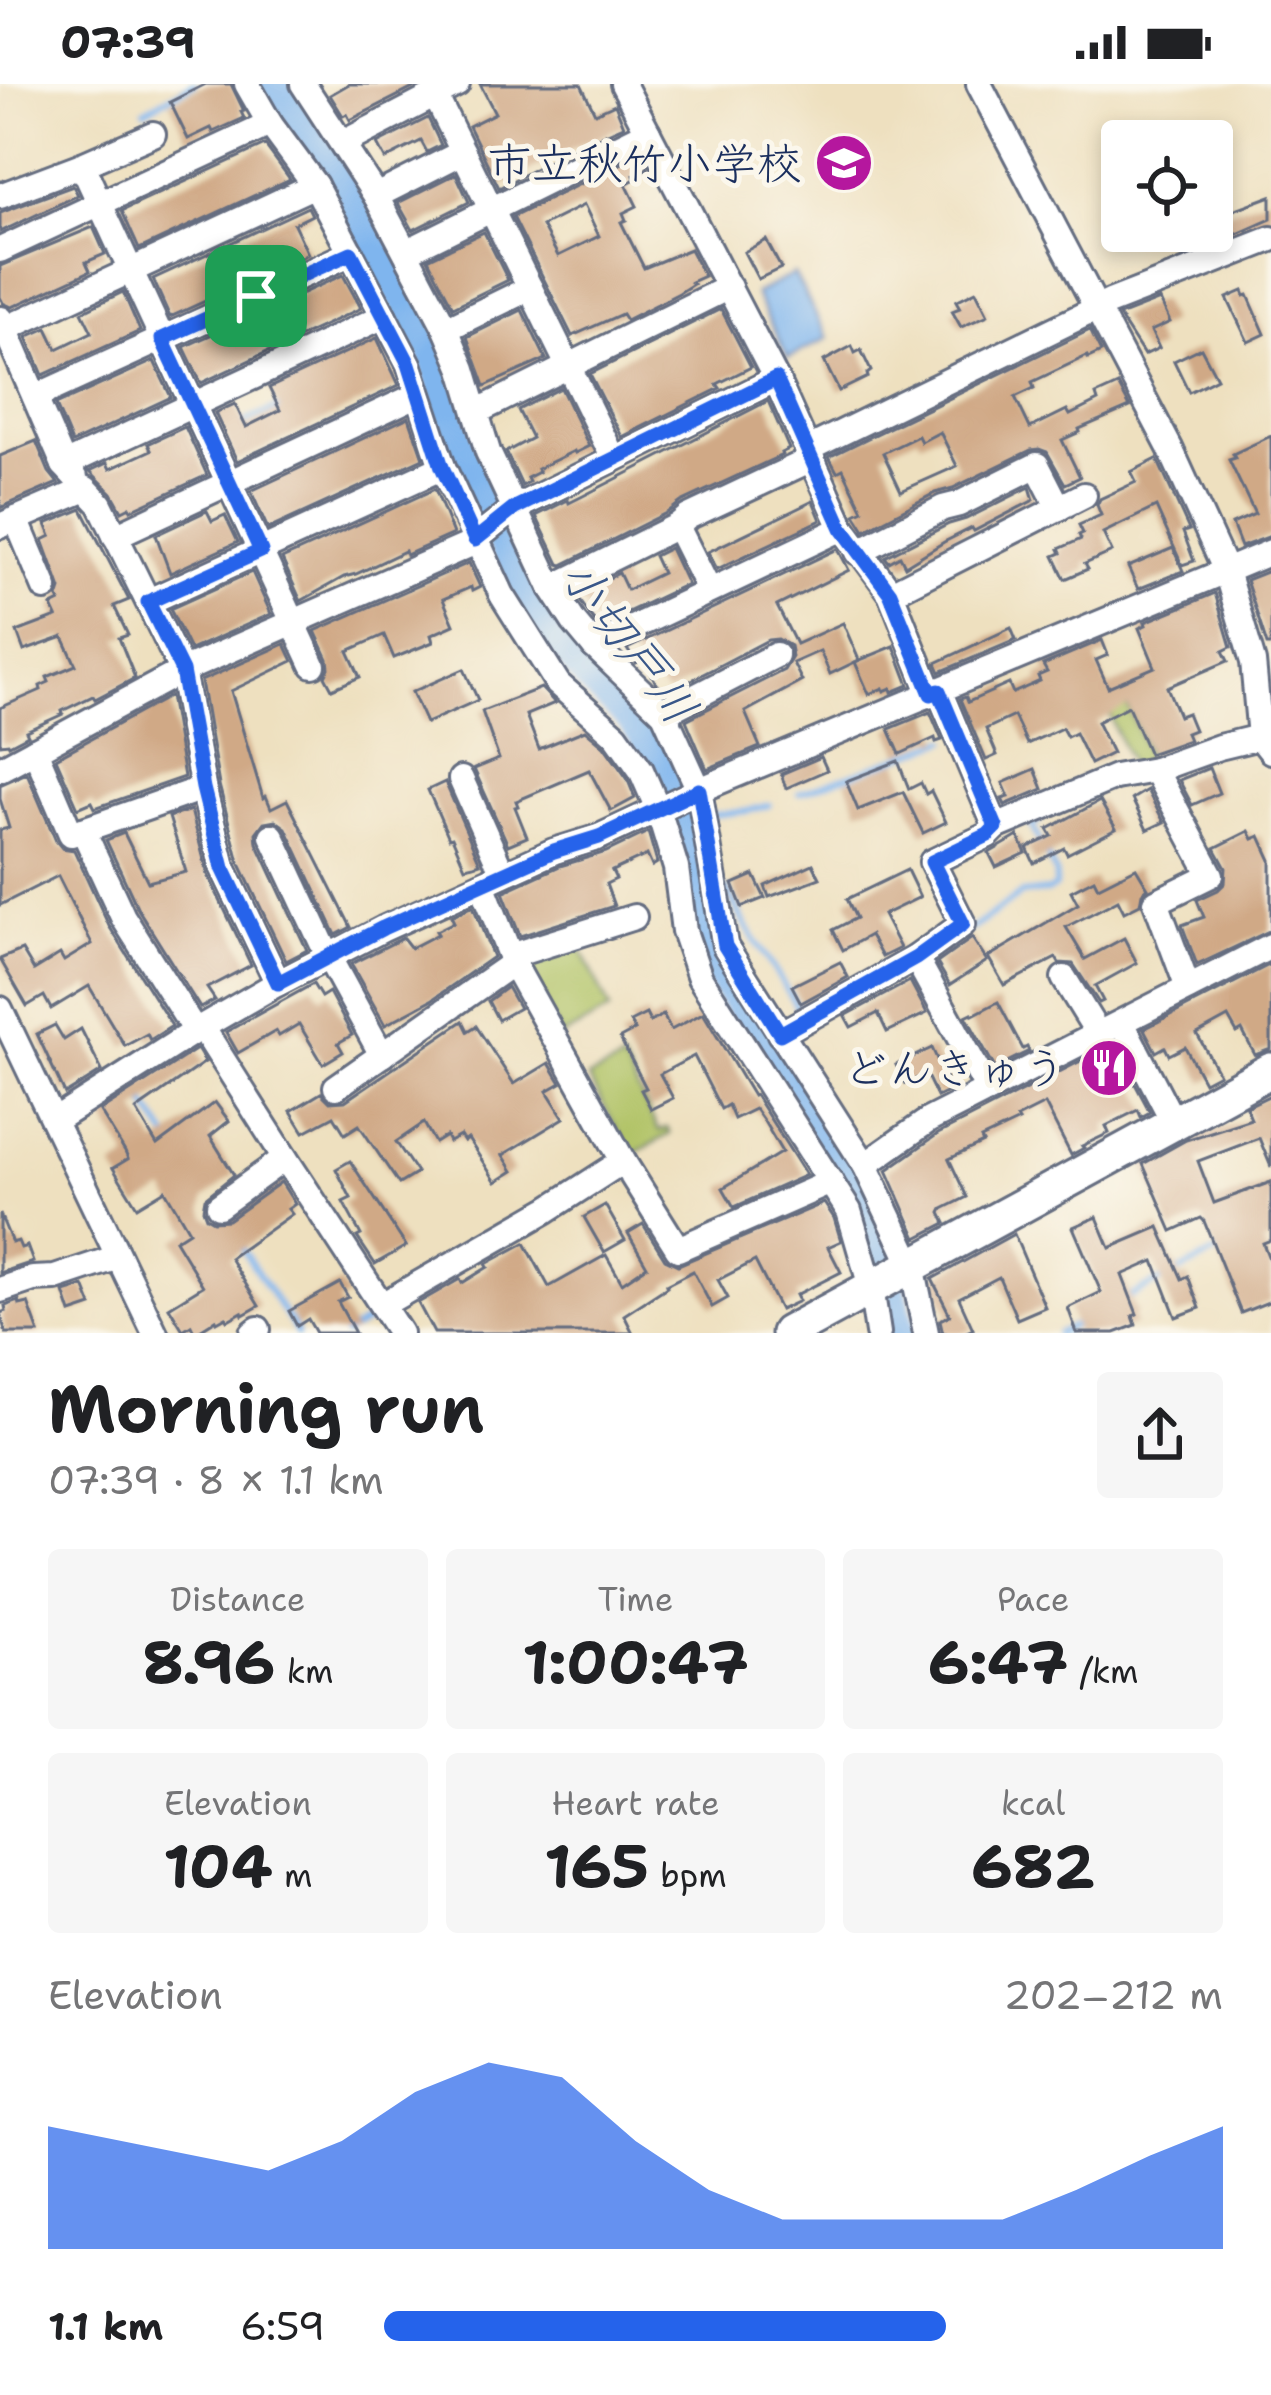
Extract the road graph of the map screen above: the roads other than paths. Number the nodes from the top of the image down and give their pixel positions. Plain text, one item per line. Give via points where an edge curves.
1 (247, 84) edge
2 (303, 84) edge
3 (623, 84) edge
4 (979, 84) edge
5 (450, 87) edge
6 (270, 124) junction
7 (649, 132) junction
8 (153, 134) dead end
9 (343, 142) junction
10 (463, 152) junction
11 (82, 165) junction
12 (315, 185) junction
13 (0, 196) edge
14 (376, 196) junction
15 (100, 204) junction
16 (491, 210) junction
17 (1271, 239) edge
18 (0, 250) edge
19 (406, 252) junction
20 (351, 253) junction
21 (130, 271) junction
22 (729, 287) junction
23 (530, 288) junction
24 (1095, 309) junction
25 (384, 316) junction
26 (3, 323) edge
27 (446, 328) junction
28 (162, 339) junction
29 (569, 367) junction
30 (776, 379) junction
31 (417, 395) junction
32 (35, 397) junction
33 (193, 405) junction
34 (476, 412) junction
35 (810, 454) junction
36 (614, 459) junction
37 (64, 465) junction
38 (442, 467) junction
39 (229, 482) junction
40 (86, 490) junction
41 (1084, 494) dead end
42 (1059, 508) junction
43 (512, 511) junction
44 (8, 523) edge
45 (677, 526) junction
46 (842, 528) junction
47 (115, 536) junction
48 (477, 540) junction
49 (261, 551) junction
50 (858, 552) junction
51 (1271, 552) edge
52 (1226, 571) junction
53 (45, 588) dead end
54 (552, 588) junction
55 (709, 590) junction
56 (890, 593) junction
57 (148, 602) junction
58 (294, 622) junction
59 (594, 646) junction
60 (776, 655) dead end
61 (313, 665) dead end
62 (182, 671) junction
63 (935, 693) junction
64 (664, 713) junction
65 (1266, 744) edge
66 (34, 750) junction
67 (0, 769) edge
68 (1155, 770) junction
69 (461, 779) dead end
70 (203, 788) junction
71 (696, 792) junction
72 (660, 808) junction
73 (996, 827) junction
74 (83, 830) junction
75 (270, 837) dead end
76 (492, 879) junction
77 (634, 917) dead end
78 (1271, 946) edge
79 (328, 956) junction
80 (916, 958) junction
81 (512, 959) junction
82 (1064, 978) dead end
83 (278, 983) junction
84 (1188, 988) junction
85 (0, 1009) edge
86 (1123, 1023) junction
87 (198, 1029) junction
88 (780, 1034) junction
89 (1099, 1035) junction
90 (10, 1055) edge
91 (382, 1055) junction
92 (1271, 1070) edge
93 (336, 1087) dead end
94 (988, 1090) junction
95 (54, 1121) junction
96 (1174, 1123) junction
97 (285, 1158) junction
98 (622, 1161) junction
99 (865, 1165) junction
100 (831, 1182) junction
101 (219, 1206) dead end
102 (118, 1257) junction
103 (890, 1277) junction
104 (0, 1290) edge
105 (382, 1304) junction
106 (154, 1333) edge
107 (400, 1333) edge
108 (788, 1333) edge
109 (878, 1333) edge
110 (926, 1333) edge

1 - 6 street
2 - 9 street
3 - 7 street
4 - 24 street
5 - 9 street
5 - 10 street
6 - 12 street
6 - 15 street
7 - 16 street
7 - 22 street
8 - 11 street
9 - 14 street
10 - 14 street
10 - 16 street
11 - 13 street
11 - 15 street
12 - 20 street
12 - 21 street
14 - 19 street
15 - 18 street
15 - 21 street
16 - 19 street
16 - 23 street
17 - 24 street
19 - 27 street
20 - 25 street
20 - 28 street
21 - 26 street
21 - 28 street
22 - 29 street
22 - 30 street
23 - 27 street
23 - 29 street
24 - 35 street
24 - 52 street
25 - 31 street
25 - 33 street
26 - 32 street
27 - 34 street
28 - 32 street
28 - 33 street
29 - 34 street
29 - 36 street
30 - 35 street
30 - 36 street
31 - 38 street
31 - 39 street
32 - 37 street
33 - 37 street
33 - 39 street
34 - 43 street
35 - 45 street
35 - 46 street
36 - 43 street
37 - 40 street
38 - 48 street
38 - 49 street
39 - 47 street
39 - 49 street
40 - 44 street
40 - 47 street
41 - 42 street
42 - 50 street via 1037,465
42 - 56 street
43 - 48 street
43 - 54 street
44 - 53 street
45 - 54 street
45 - 55 street
46 - 50 street
46 - 55 street
47 - 57 street
48 - 58 street
48 - 72 street via 558,685 630,751
49 - 57 street
49 - 58 street
50 - 56 street
51 - 52 street
52 - 63 street
52 - 65 street
54 - 59 street
55 - 59 street
56 - 63 street
57 - 62 street
58 - 61 street
58 - 62 street
59 - 64 street
60 - 64 street
62 - 66 street
62 - 70 street
63 - 71 street
63 - 73 street
64 - 71 street
65 - 68 street via 1219,747
66 - 67 street
66 - 74 street via 71,834
68 - 73 street via 1115,777
68 - 84 street via 1211,875 1156,902
69 - 76 street
70 - 74 street
70 - 83 street via 223,868
71 - 72 street
71 - 88 street via 725,946
72 - 76 street
72 - 100 street via 700,978
73 - 80 street via 932,862 963,924
74 - 87 street via 123,917
75 - 79 street
76 - 79 street
76 - 81 street
77 - 81 street
78 - 84 street
79 - 83 street
79 - 91 street
80 - 88 street
80 - 94 street
81 - 91 street
81 - 98 street
82 - 89 street
83 - 87 street
84 - 86 street
85 - 90 street
86 - 89 street
86 - 96 street
87 - 95 street
87 - 97 street
88 - 99 street
89 - 94 street
90 - 95 street
91 - 93 street
92 - 96 main road
94 - 99 street
95 - 102 street
96 - 103 main road
97 - 101 street
97 - 105 street
98 - 100 street via 678,1249
98 - 105 street
99 - 103 street
100 - 103 street
102 - 104 street
102 - 106 street
103 - 108 main road
103 - 109 street
103 - 110 street
105 - 107 street

